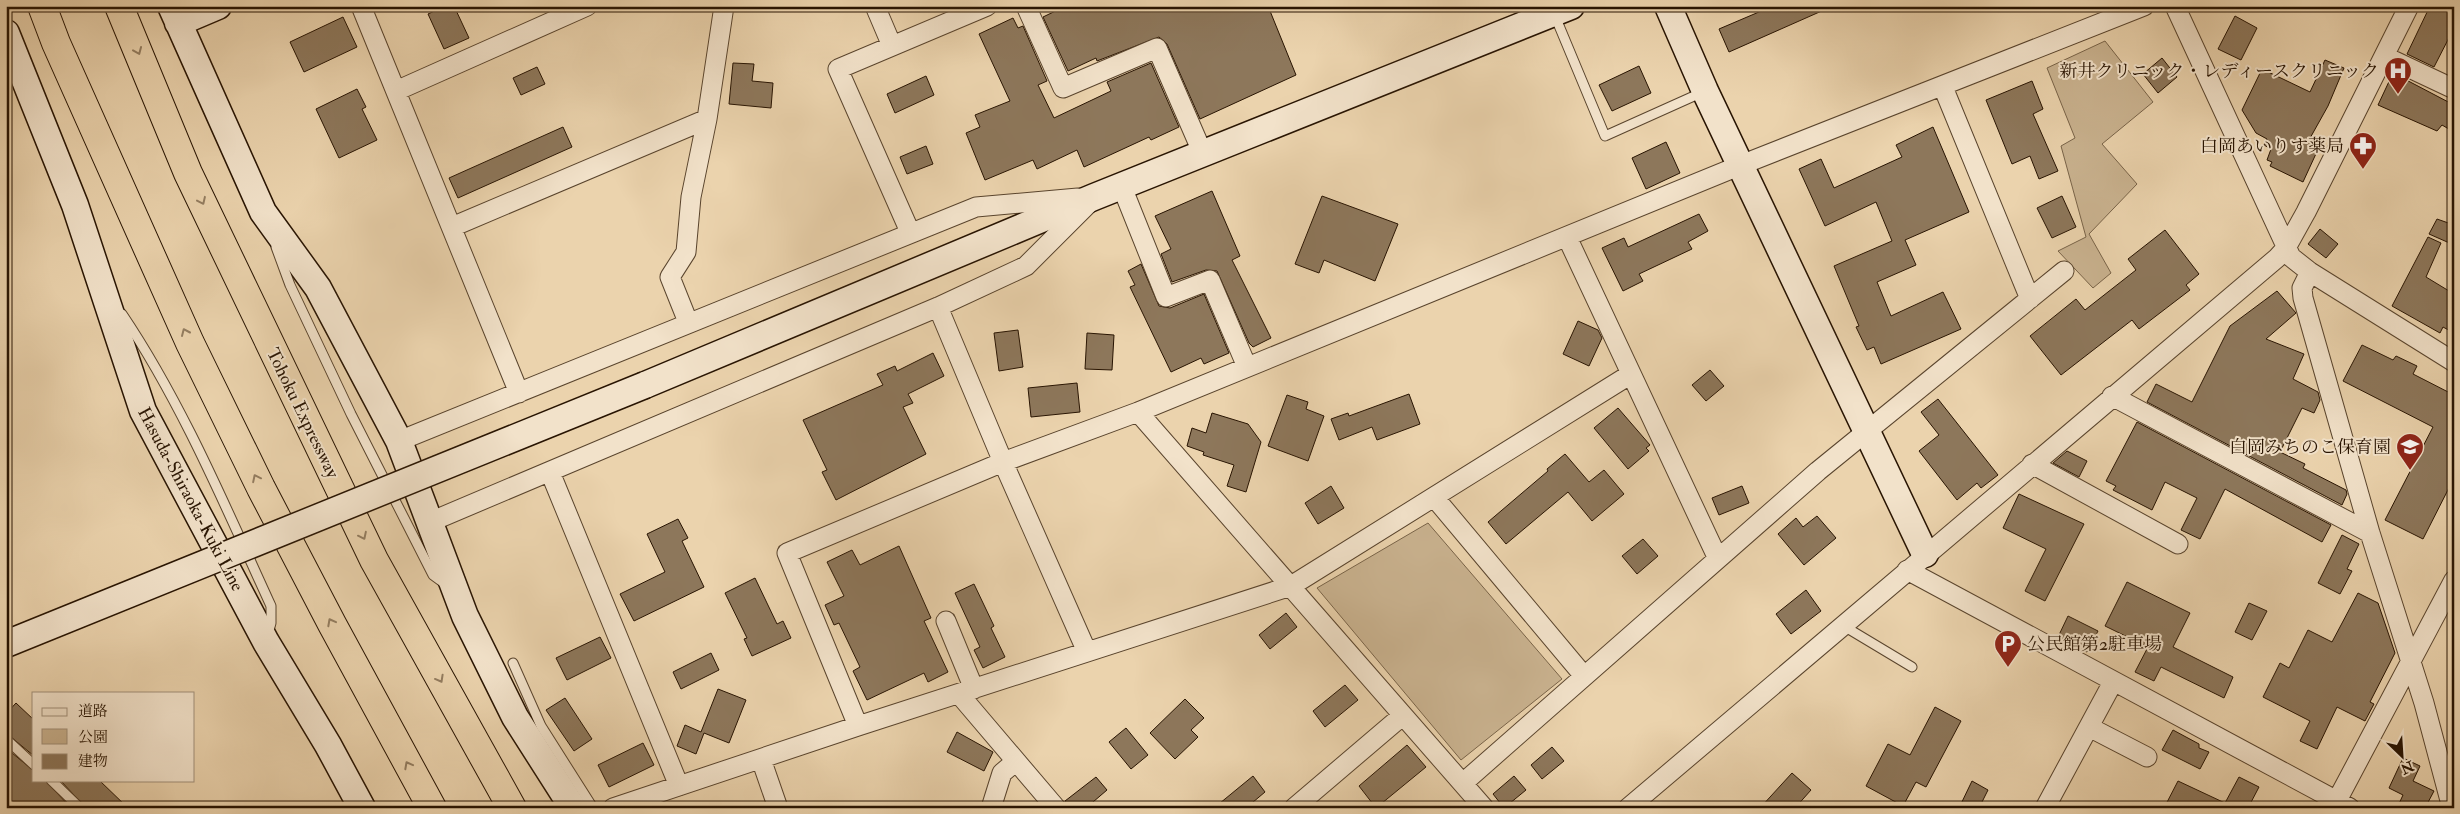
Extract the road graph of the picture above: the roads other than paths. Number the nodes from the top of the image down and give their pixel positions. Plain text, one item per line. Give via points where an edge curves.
1 (42, 6) edge
2 (119, 6) edge
3 (218, 6) edge
4 (361, 6) edge
5 (587, 6) edge
6 (724, 6) edge
7 (875, 6) edge
8 (987, 6) edge
9 (1026, 6) edge
10 (1668, 6) edge
11 (2144, 6) edge
12 (2175, 6) edge
13 (2409, 6) edge
14 (1563, 10) edge
15 (174, 15) edge
16 (6, 33) edge
17 (892, 46) junction
18 (2384, 56) junction
19 (1943, 87) junction
20 (2454, 89) edge
21 (396, 91) junction
22 (1705, 91) junction
23 (707, 119) junction
24 (1203, 154) junction
25 (1742, 165) junction
26 (1122, 187) junction
27 (1094, 197) junction
28 (263, 212) junction
29 (452, 227) junction
30 (910, 232) junction
31 (1567, 237) junction
32 (2286, 248) junction
33 (2064, 271) dead end
34 (2310, 272) junction
35 (2030, 299) junction
36 (938, 307) junction
37 (688, 322) junction
38 (2454, 362) edge
39 (1247, 367) junction
40 (1631, 374) junction
41 (519, 393) junction
42 (2112, 396) junction
43 (1138, 412) junction
44 (1865, 431) junction
45 (399, 441) junction
46 (1003, 462) junction
47 (2032, 464) junction
48 (550, 472) junction
49 (1434, 497) junction
50 (430, 522) junction
51 (2370, 533) junction
52 (2178, 544) dead end
53 (1718, 559) junction
54 (1916, 562) junction
55 (2454, 580) edge
56 (1291, 586) junction
57 (456, 592) junction
58 (946, 621) dead end
59 (1842, 625) junction
60 (6, 644) edge
61 (1088, 652) junction
62 (2411, 662) junction
63 (513, 663) dead end
64 (1912, 667) dead end
65 (1584, 676) junction
66 (2113, 682) junction
67 (966, 692) junction
68 (1402, 716) junction
69 (858, 726) junction
70 (2089, 727) junction
71 (6, 739) edge
72 (2147, 757) dead end
73 (761, 759) junction
74 (1015, 762) junction
75 (32, 763) edge
76 (52, 782) edge
77 (1464, 783) junction
78 (679, 786) junction
79 (511, 804) edge
80 (355, 805) edge
81 (2340, 806) edge
82 (80, 808) edge
83 (432, 808) edge
84 (573, 808) edge
85 (593, 808) edge
86 (613, 808) edge
87 (778, 808) edge
88 (990, 808) edge
89 (1056, 808) edge
90 (1294, 808) edge
91 (1484, 808) edge
92 (1628, 808) edge
93 (2045, 808) edge
94 (2452, 808) edge

83 -> 1 highway via 323,607 194,352
2 -> 79 highway, Tohoku Expressway via 188,172 374,560
3 - 15 street
4 - 21 street
5 - 21 street
6 - 23 street
7 - 17 street
8 - 17 street
9 - 24 street via 1063,88 1157,48
10 - 22 street
11 - 19 street
12 - 32 street
13 - 18 street
14 - 22 lane via 1606,136
14 - 24 street
15 - 28 street
16 - 80 street, Hasuda-Shiraoka-Kuki Line via 75,205 143,411 266,642 328,744
17 - 30 street via 838,68
18 - 20 street
18 - 32 street
19 - 25 street
19 - 35 street
21 - 29 street
22 - 25 street
23 - 29 street
23 - 37 street via 691,197 686,252 670,277
24 - 26 street
25 - 31 street
25 - 44 street
26 - 27 street
26 - 39 street via 1166,298 1210,280
27 - 30 street via 976,206
27 - 36 street via 1026,266
27 - 60 street, bridge via 645,385
28 - 45 street via 318,288
28 - 57 lane via 290,285 350,414 433,575
29 - 41 street
30 - 37 street
31 - 39 street
31 - 40 street
32 - 34 street via 2297,263
32 - 42 street via 2268,267
33 - 35 street
34 - 38 street
34 - 51 street via 2302,288 2303,298
35 - 44 street
36 - 46 street
36 - 48 street
37 - 41 street
39 - 43 street
40 - 49 street
40 - 53 street
41 - 45 street
42 - 47 street
42 - 51 street
43 - 46 street
43 - 56 street
44 - 53 street
44 - 54 street
45 - 50 street
46 - 61 street
46 - 69 street via 787,553
47 - 52 street
47 - 54 street
48 - 50 street
48 - 78 street
49 - 56 street
49 - 65 street
50 - 57 street
51 - 62 street
53 - 65 street
54 - 59 street
54 - 66 street
55 - 62 street
56 - 61 street
56 - 68 street
57 - 84 street via 515,717
58 - 67 street
59 - 64 lane
59 - 92 street
61 - 67 street
62 - 81 street
62 - 94 street
63 - 85 lane via 541,726
65 - 77 street
66 - 70 street
66 - 81 street
67 - 69 street
67 - 74 street
68 - 77 street
68 - 90 street
69 - 73 street
70 - 72 street
70 - 93 street
71 - 75 lane
73 - 78 street
73 - 87 street
74 - 88 street via 1002,773
74 - 89 street
76 - 82 lane
77 - 91 street
78 - 86 street

